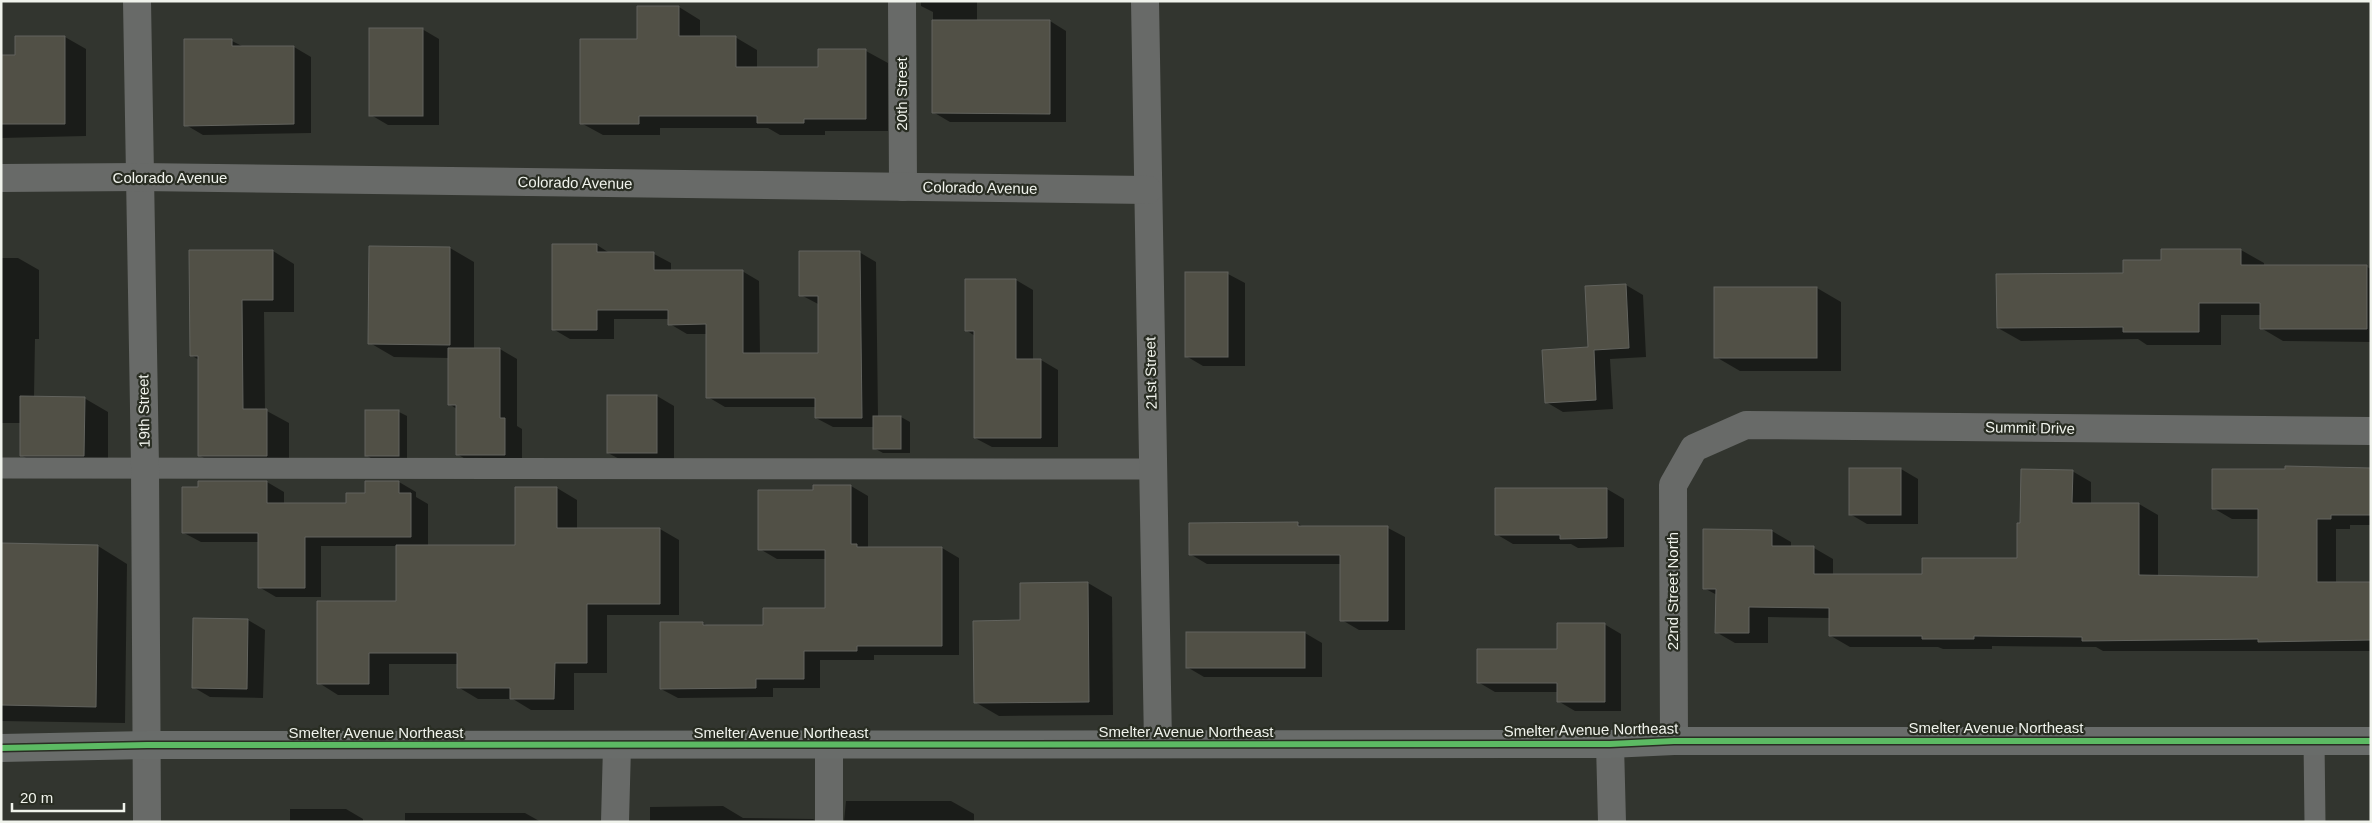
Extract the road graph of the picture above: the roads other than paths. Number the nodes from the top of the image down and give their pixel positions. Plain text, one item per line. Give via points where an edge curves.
1 (137, 1) edge
2 (902, 1) edge
3 (1145, 1) edge
4 (140, 177) junction
5 (1, 178) edge
6 (903, 187) junction
7 (1148, 190) junction
8 (2371, 431) edge
9 (1694, 448) joint
10 (145, 466) junction
11 (1, 468) edge
12 (1152, 469) junction
13 (1674, 741) junction
14 (2314, 741) junction
15 (2371, 741) edge
16 (1158, 744) junction
17 (1610, 744) junction
18 (147, 745) junction
19 (829, 745) junction
20 (617, 746) junction
21 (1, 748) edge
22 (147, 822) edge
23 (615, 822) edge
24 (829, 822) edge
25 (1612, 822) edge
26 (2315, 822) edge

1 - 4 street, 19th Street
2 - 6 street, 20th Street
3 - 7 street, 21st Street
4 - 5 street, Colorado Avenue
4 - 6 street, Colorado Avenue
4 - 10 street, 19th Street
6 - 7 street, Colorado Avenue
7 - 12 street, 21st Street
8 - 9 street, Summit Drive via 1746,425
9 - 13 street, 22nd Street North via 1673,485
10 - 11 lane
10 - 12 lane
10 - 18 street, 19th Street
12 - 16 street, 21st Street
13 - 14 street, Smelter Avenue Northeast
13 - 17 street, Smelter Avenue Northeast
14 - 15 street, Smelter Avenue Northeast
14 - 26 lane
16 - 17 street, Smelter Avenue Northeast
16 - 19 street, Smelter Avenue Northeast
17 - 25 street
18 - 20 street, Smelter Avenue Northeast
18 - 21 street, Smelter Avenue Northeast
18 - 22 street, 19th Street
19 - 20 street, Smelter Avenue Northeast
19 - 24 street
20 - 23 street

